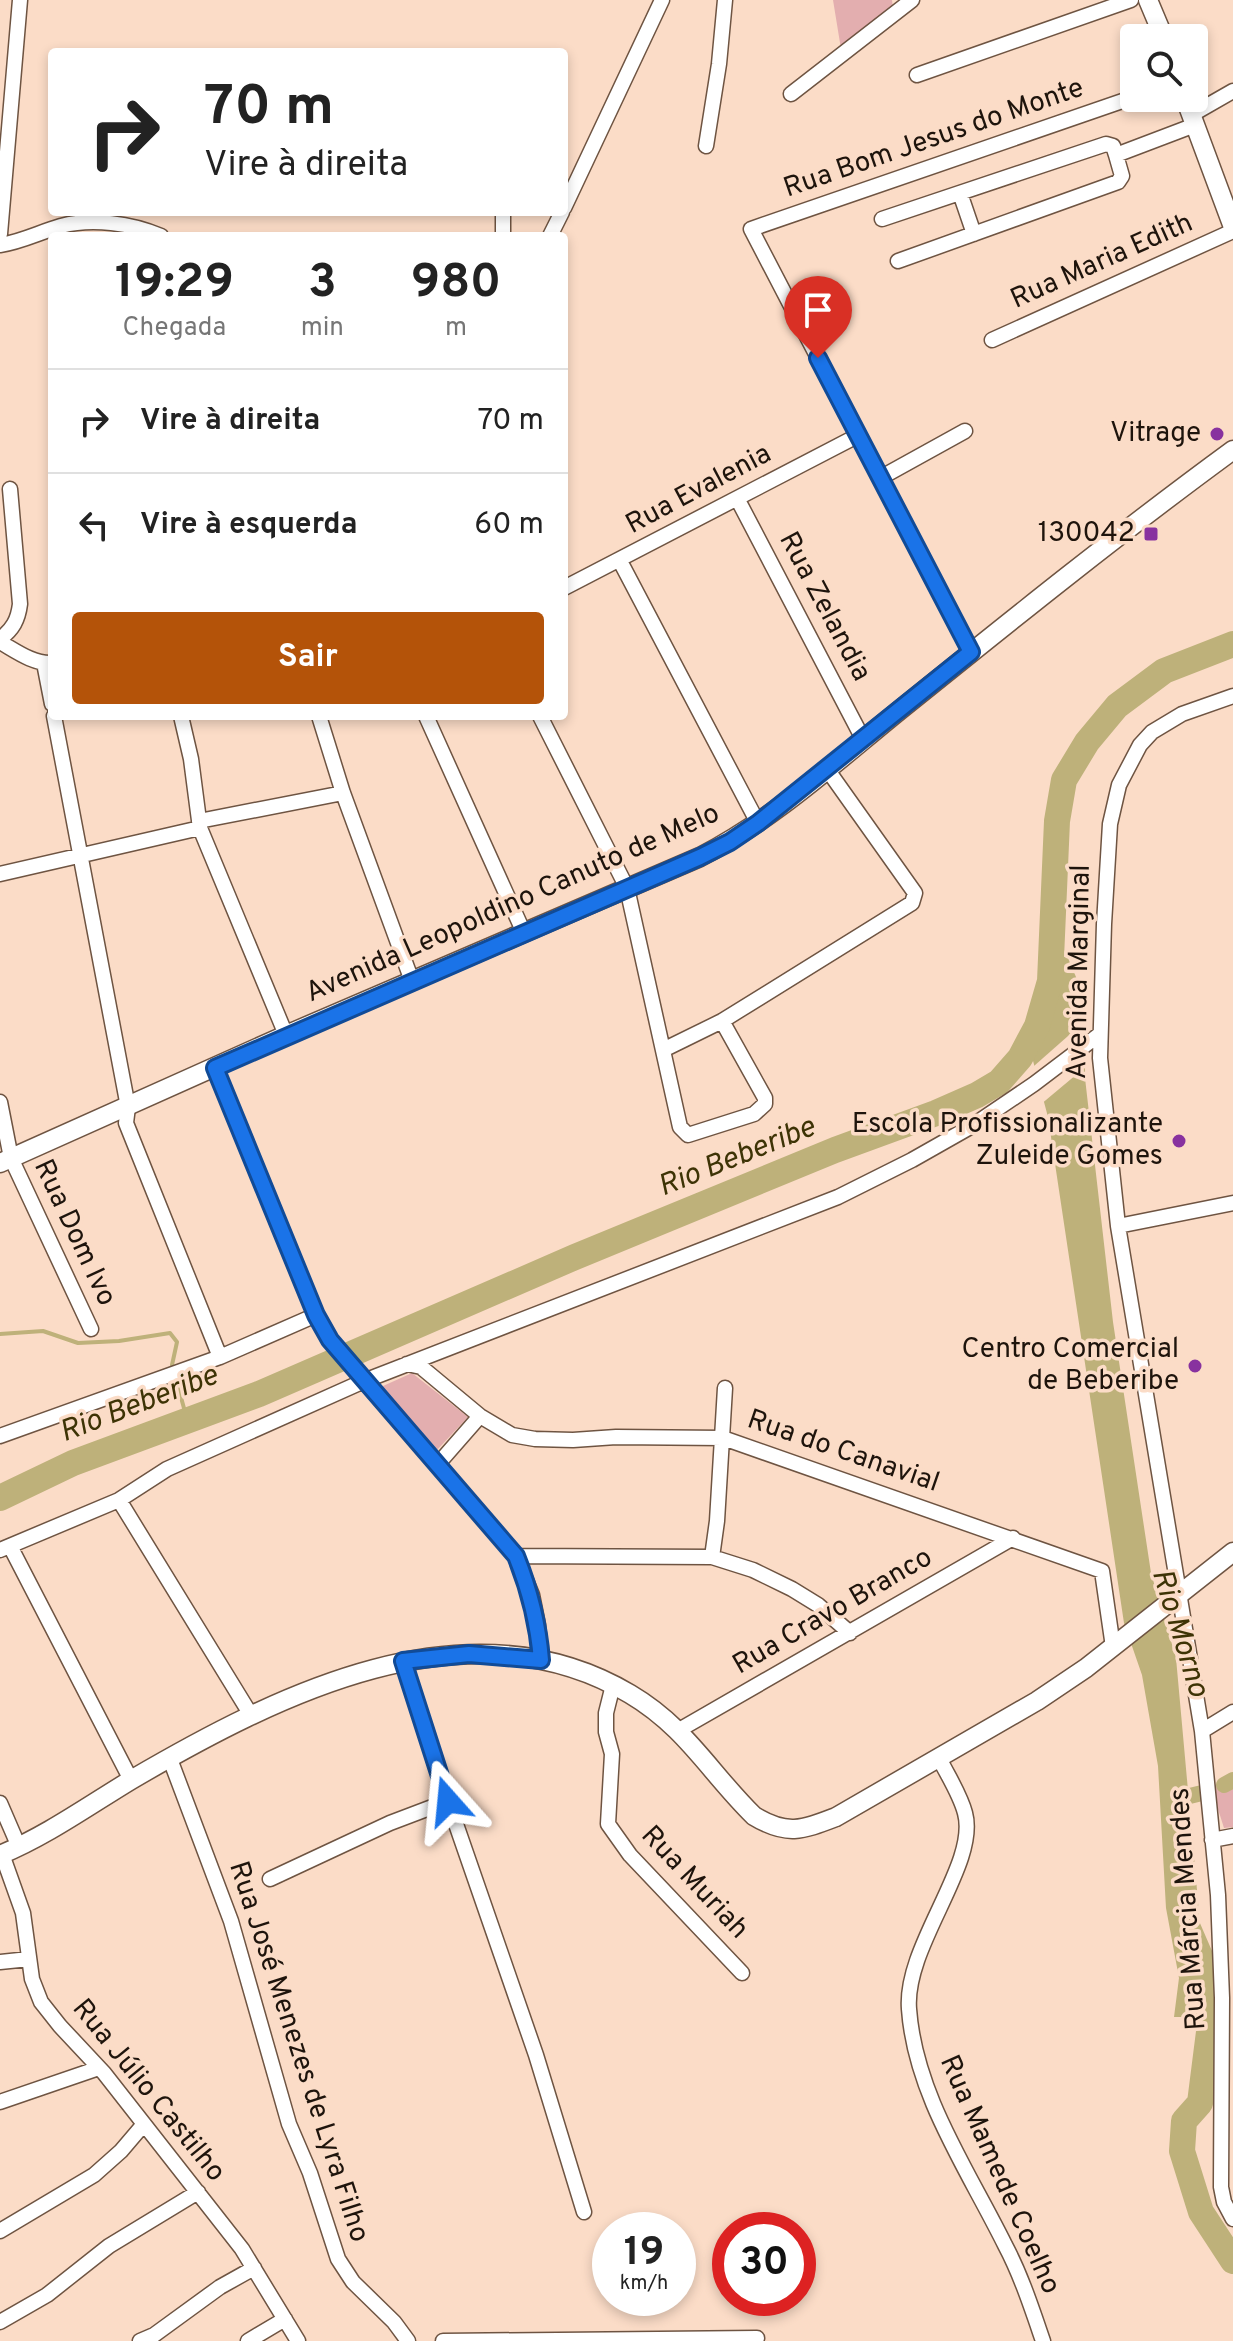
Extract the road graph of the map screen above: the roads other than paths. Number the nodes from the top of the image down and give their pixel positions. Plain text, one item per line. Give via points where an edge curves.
1 (20, 0) edge
2 (662, 0) edge
3 (725, 0) edge
4 (912, 0) edge
5 (1131, 0) edge
6 (1148, 0) edge
7 (1158, 24) edge
8 (917, 75) dead end
9 (1233, 91) edge
10 (791, 94) dead end
11 (1120, 102) edge
12 (1190, 113) edge
13 (706, 146) dead end
14 (1116, 155) junction
15 (960, 193) junction
16 (568, 199) edge
17 (882, 219) dead end
18 (1233, 229) edge
19 (147, 232) edge
20 (0, 234) edge
21 (974, 234) junction
22 (0, 245) edge
23 (898, 261) dead end
24 (992, 340) dead end
25 (965, 431) dead end
26 (857, 436) junction
27 (1233, 450) edge
28 (880, 478) junction
29 (10, 489) dead end
30 (738, 500) junction
31 (620, 561) junction
32 (568, 586) edge
33 (0, 641) edge
34 (971, 652) junction
35 (48, 663) edge
36 (1233, 696) edge
37 (55, 720) edge
38 (182, 720) edge
39 (320, 720) edge
40 (428, 720) edge
41 (542, 720) edge
42 (863, 739) junction
43 (827, 769) junction
44 (343, 793) junction
45 (758, 823) junction
46 (200, 824) junction
47 (82, 854) junction
48 (0, 874) edge
49 (627, 888) junction
50 (524, 933) junction
51 (412, 981) junction
52 (722, 1021) junction
53 (286, 1035) junction
54 (1095, 1037) junction
55 (665, 1049) junction
56 (215, 1068) junction
57 (0, 1102) edge
58 (128, 1107) junction
59 (6, 1160) edge
60 (1233, 1203) edge
61 (1118, 1226) junction
62 (316, 1315) junction
63 (91, 1329) dead end
64 (220, 1357) junction
65 (407, 1364) junction
66 (364, 1381) junction
67 (725, 1388) dead end
68 (480, 1416) junction
69 (0, 1436) edge
70 (723, 1438) junction
71 (438, 1464) junction
72 (119, 1500) junction
73 (1013, 1538) junction
74 (5, 1548) edge
75 (1233, 1552) edge
76 (516, 1556) junction
77 (712, 1557) junction
78 (1172, 1600) junction
79 (850, 1633) junction
80 (1119, 1642) junction
81 (541, 1660) junction
82 (403, 1661) junction
83 (613, 1685) junction
84 (1233, 1712) edge
85 (251, 1715) junction
86 (679, 1730) junction
87 (1202, 1731) junction
88 (939, 1758) junction
89 (170, 1759) junction
90 (131, 1780) junction
91 (448, 1801) junction
92 (0, 1803) edge
93 (1233, 1836) edge
94 (1212, 1840) junction
95 (7, 1852) edge
96 (270, 1879) dead end
97 (29, 1959) junction
98 (0, 1962) edge
99 (742, 1973) dead end
100 (1228, 1999) edge
101 (99, 2068) junction
102 (1228, 2072) edge
103 (0, 2102) edge
104 (144, 2124) junction
105 (198, 2192) junction
106 (584, 2212) dead end
107 (1233, 2219) edge
108 (0, 2231) edge
109 (254, 2268) junction
110 (285, 2319) junction
111 (0, 2322) edge
112 (757, 2338) dead end
113 (540, 2340) edge
114 (140, 2341) edge
115 (248, 2341) edge
116 (298, 2341) edge
117 (408, 2341) edge
118 (443, 2341) edge
119 (1043, 2341) edge

1 - 20 street
2 - 16 street
3 - 13 street
4 - 10 street
5 - 8 street
6 - 7 street
9 - 12 street
11 - 26 street, Rua Bom Jesus do Monte via 751,229
12 - 14 street
12 - 18 street
14 - 15 street via 1106,144
14 - 21 street via 1122,176 1118,182
15 - 17 street
15 - 21 street
18 - 24 street, Rua Maria Edith
19 - 22 street via 91,222
21 - 23 street
25 - 28 street
26 - 28 street
26 - 30 street, Rua Evalenia
27 - 34 street, Avenida Leopoldino Canuto de Melo
28 - 34 street
29 - 33 street via 20,604 18,617
30 - 31 street, Rua Evalenia
30 - 42 street, Rua Zelandia
31 - 32 street, Rua Evalenia
31 - 45 street
33 - 35 street
34 - 42 street, Avenida Leopoldino Canuto de Melo
36 - 54 street, Avenida Marginal via 1182,714 1152,732 1119,785 1110,824
37 - 47 street
38 - 46 street
39 - 44 street
40 - 50 street
41 - 49 street
42 - 43 street, Avenida Leopoldino Canuto de Melo
43 - 45 street, Avenida Leopoldino Canuto de Melo
43 - 52 street via 915,899
44 - 46 street
44 - 51 street
45 - 49 street, Avenida Leopoldino Canuto de Melo via 700,857
46 - 47 street
46 - 53 street
47 - 48 street
47 - 58 street
49 - 50 street, Avenida Leopoldino Canuto de Melo
49 - 55 street
50 - 51 street, Avenida Leopoldino Canuto de Melo
51 - 53 street, Avenida Leopoldino Canuto de Melo
52 - 55 street
52 - 55 street via 765,1098 754,1114 693,1135 683,1132
53 - 56 street, Avenida Leopoldino Canuto de Melo
54 - 61 street, Avenida Marginal
54 - 65 street via 960,1133 838,1197
56 - 58 street, Avenida Leopoldino Canuto de Melo
56 - 62 street
57 - 59 street, Rua Dom Ivo
58 - 59 street, Avenida Leopoldino Canuto de Melo
58 - 64 street via 126,1123
59 - 63 street, Rua Dom Ivo
60 - 61 street
61 - 78 street, Avenida Marginal
62 - 64 street
62 - 66 street
64 - 69 street
65 - 66 street
65 - 68 street, Rua do Canavial via 421,1367
66 - 71 street
66 - 72 street via 167,1469
67 - 70 street
68 - 70 street, Rua do Canavial via 512,1435 535,1439
68 - 71 street
70 - 73 street, Rua do Canavial
70 - 77 street
71 - 76 street
72 - 74 street
72 - 85 street
73 - 79 street, Rua Cravo Branco
73 - 80 street, Rua do Canavial via 1102,1571
74 - 90 street
75 - 78 street
76 - 77 street
76 - 81 street via 532,1595
77 - 79 street via 792,1589
78 - 80 street
78 - 87 street, Rua Márcia Mendes
79 - 86 street, Rua Cravo Branco
80 - 88 street via 1037,1701
81 - 82 street via 469,1654
81 - 83 street
82 - 85 street via 315,1688
82 - 91 street
83 - 86 street
83 - 99 street, Rua Muriah via 606,1713 612,1754 608,1824 630,1855
84 - 87 street
85 - 89 street
86 - 88 street via 754,1816 785,1830 836,1817
87 - 94 street, Rua Márcia Mendes
88 - 119 street, Rua Mamede Coelho via 966,1815 967,1836 908,1987 913,2037 921,2074 1008,2249
89 - 90 street
89 - 117 street, Rua José Menezes de Lyra Filho via 231,1921 289,2124 338,2259
90 - 95 street
91 - 96 street
91 - 106 street
92 - 95 street, Rua Júlio Castilho
93 - 94 street
94 - 100 street, Rua Márcia Mendes
95 - 97 street, Rua Júlio Castilho
97 - 98 street
97 - 101 street, Rua Júlio Castilho via 41,2002
100 - 102 street, Rua Márcia Mendes
101 - 103 street
101 - 104 street, Rua Júlio Castilho
102 - 107 street, Rua Márcia Mendes via 1221,2187
104 - 105 street, Rua Júlio Castilho
104 - 108 street via 94,2175
105 - 109 street, Rua Júlio Castilho
105 - 111 street
109 - 110 street, Rua Júlio Castilho
109 - 114 street
110 - 115 street
110 - 116 street, Rua Júlio Castilho
112 - 113 street
113 - 118 street

